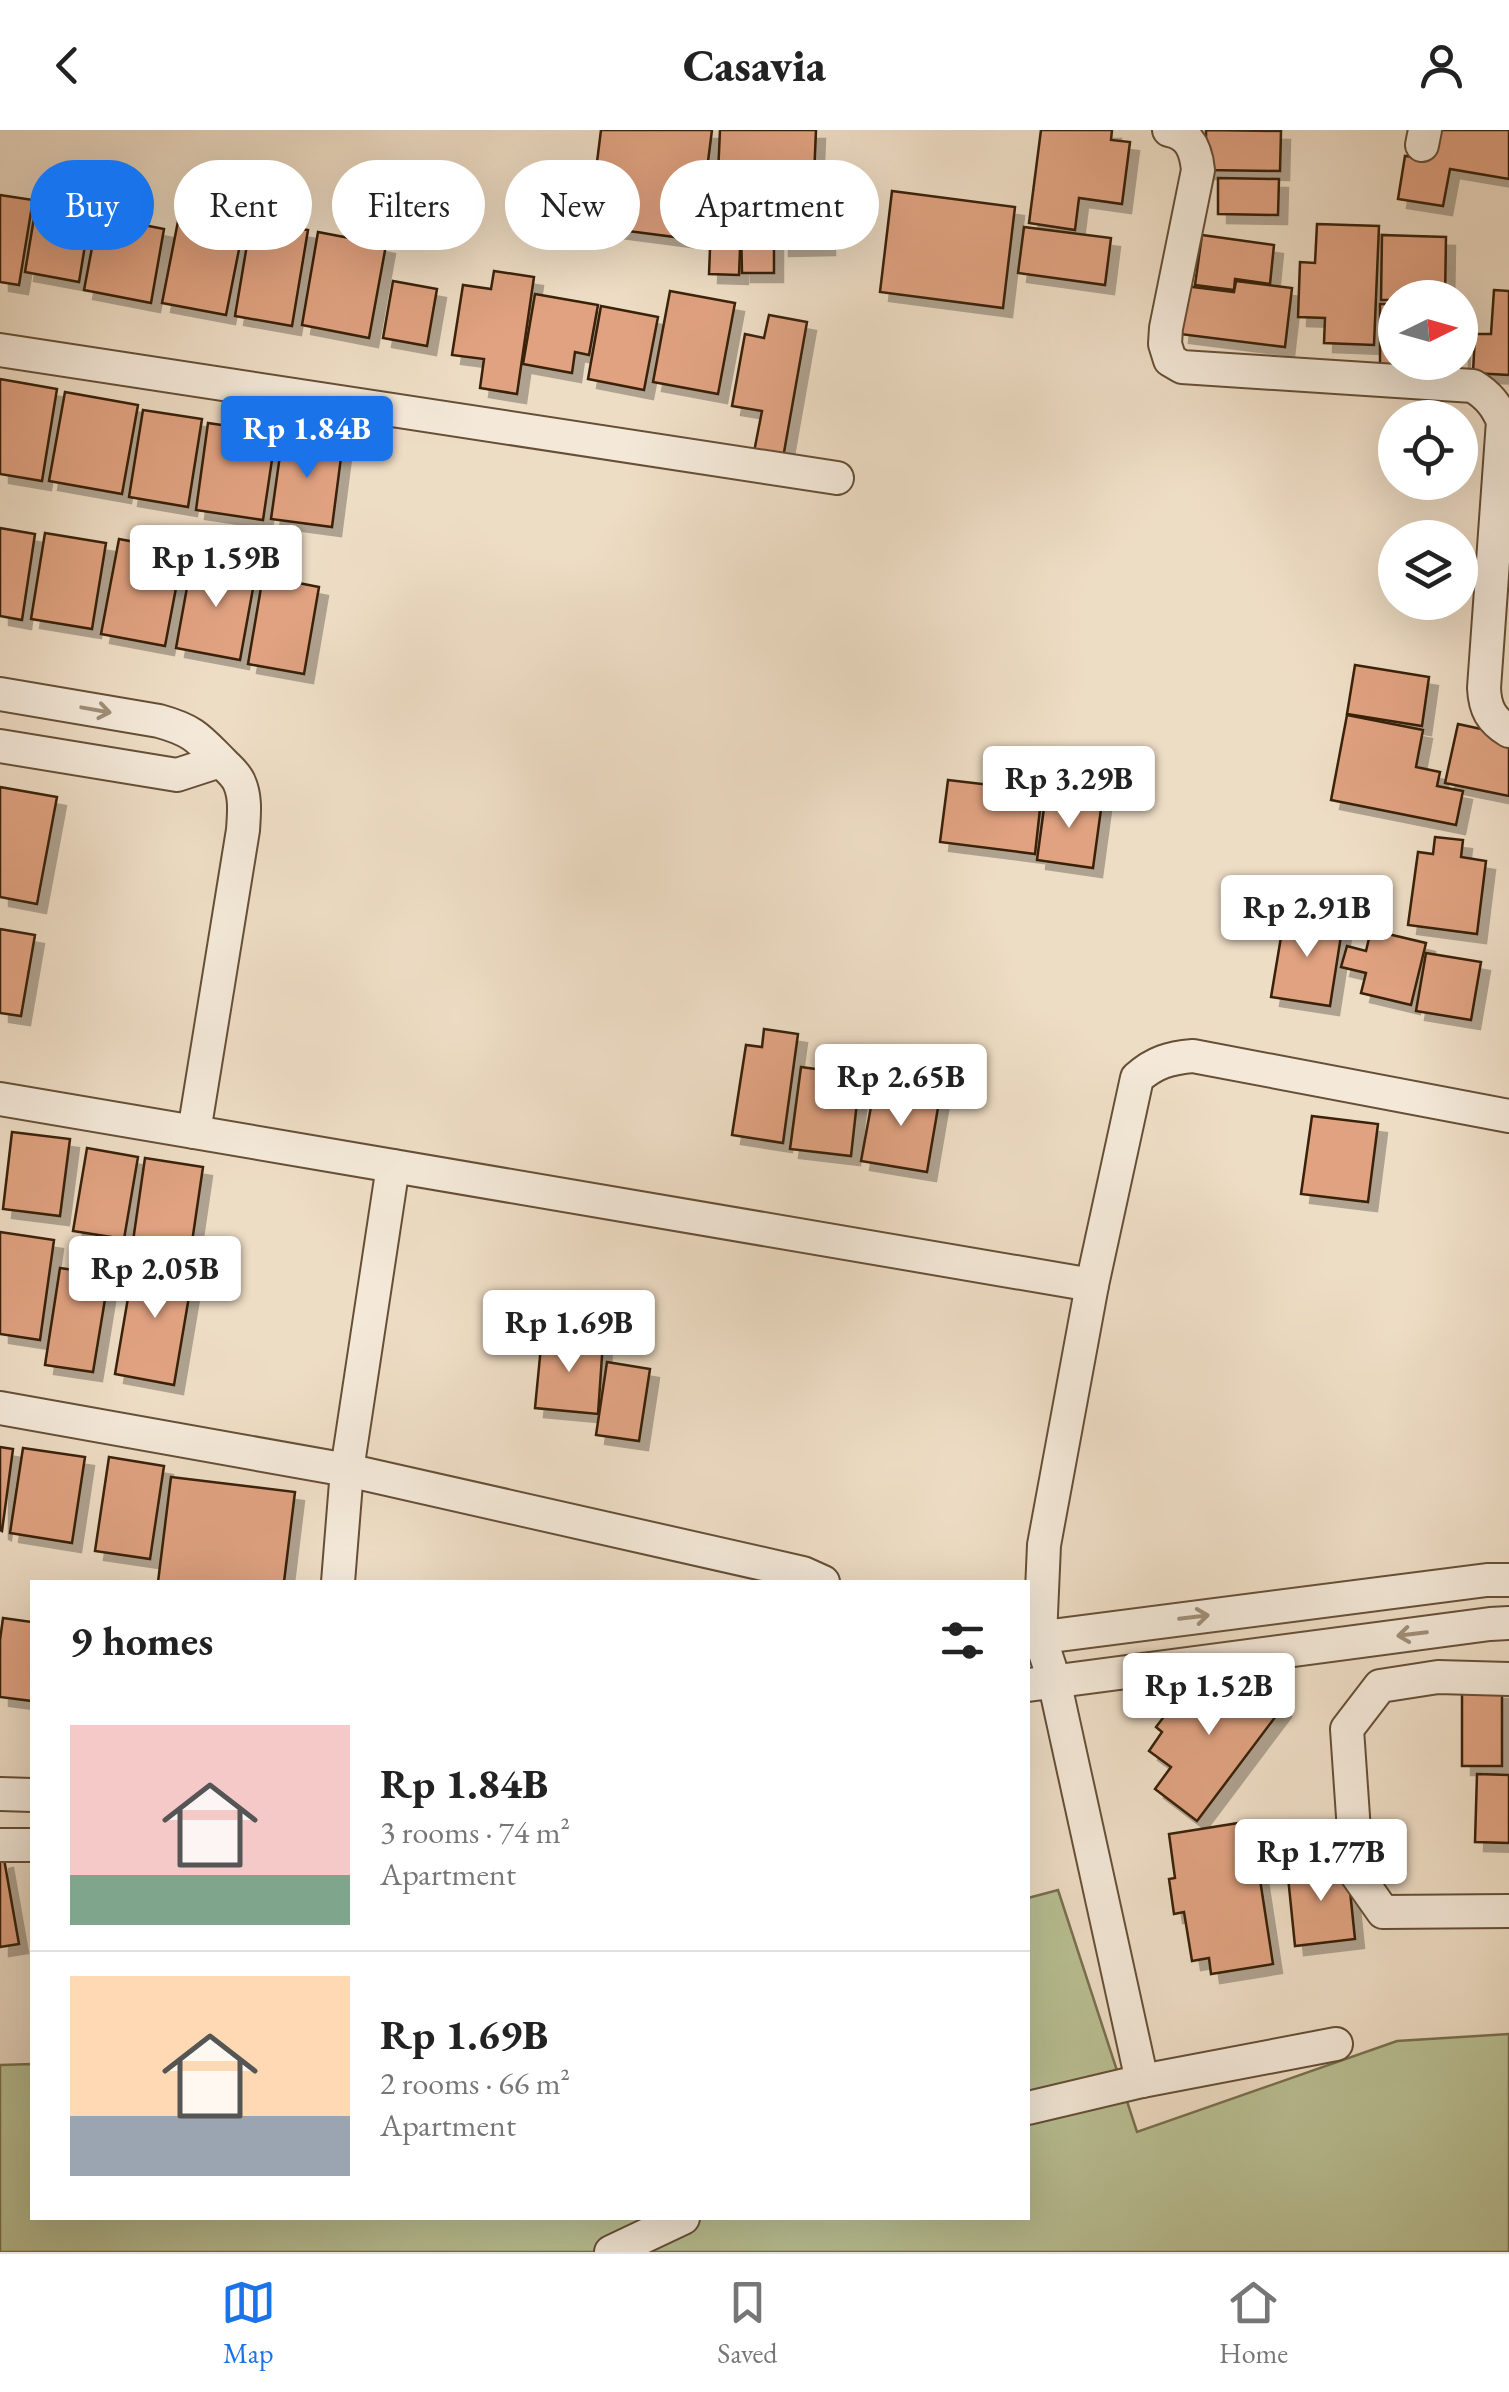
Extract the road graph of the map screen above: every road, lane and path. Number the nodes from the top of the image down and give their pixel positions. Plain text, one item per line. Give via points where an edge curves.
1 (1169, 130) edge
2 (0, 350) edge
3 (838, 478) dead end
4 (0, 694) edge
5 (1509, 731) edge
6 (0, 746) edge
7 (220, 761) junction
8 (0, 1099) edge
9 (1509, 1116) edge
10 (194, 1132) junction
11 (394, 1166) junction
12 (1092, 1285) junction
13 (0, 1408) edge
14 (347, 1470) junction
15 (338, 1580) edge
16 (819, 1580) edge
17 (1509, 1580) edge
18 (1509, 1623) edge
19 (1034, 1638) edge
20 (1509, 1679) edge
21 (1040, 1683) edge
22 (0, 1794) edge
23 (30, 1795) edge
24 (0, 1845) edge
25 (30, 1845) edge
26 (1509, 1911) edge
27 (1336, 2044) dead end
28 (1142, 2081) junction
29 (1030, 2108) edge
30 (679, 2220) edge
31 (610, 2252) edge

1 - 5 street via 1186,136 1198,170 1166,328 1170,360 1182,367 1472,386 1498,410 1504,422 1484,688 1492,719
2 - 3 street
4 -> 7 street via 182,727
6 - 7 street via 177,775
7 - 10 street via 241,785 243,830
8 - 10 street
9 - 12 street via 1193,1056 1153,1064 1137,1078
10 - 11 street
11 - 12 street
11 - 14 street
12 - 19 street via 1044,1545
13 - 14 street
14 - 15 street
14 - 16 street
19 -> 17 street
18 -> 21 street
19 - 21 street
20 - 26 street via 1380,1686 1347,1728 1357,1875 1383,1912
21 - 28 street
22 - 23 street
24 - 25 street
27 - 28 street
28 - 29 street
30 - 31 street

